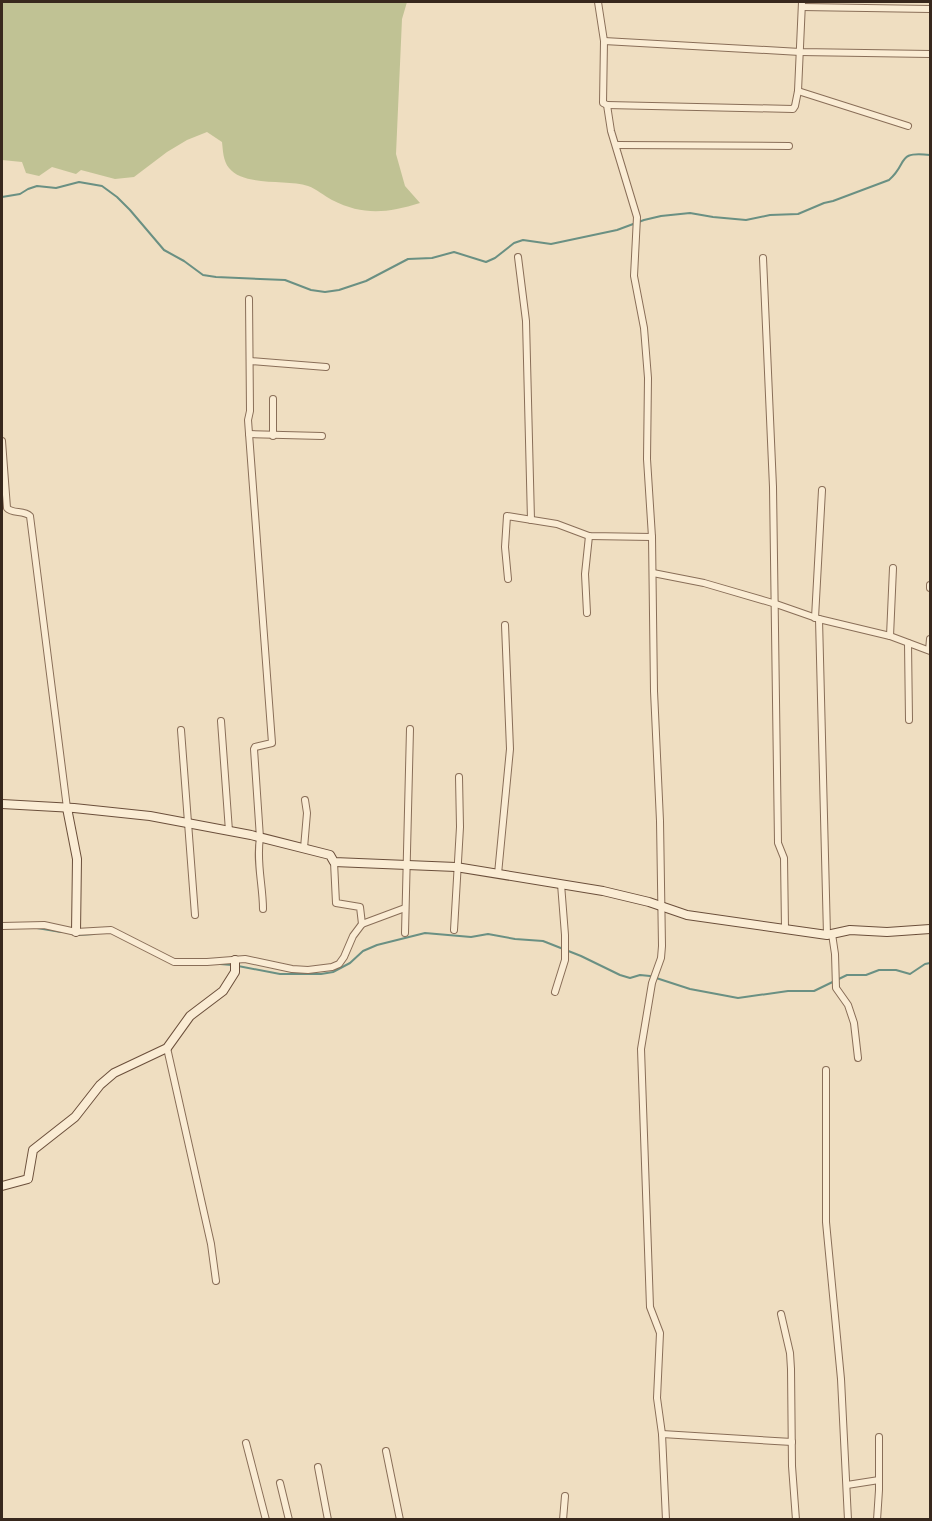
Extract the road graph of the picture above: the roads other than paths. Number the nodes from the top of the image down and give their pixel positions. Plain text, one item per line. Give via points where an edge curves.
1 (598, 2) edge
2 (802, 4) edge
3 (930, 9) edge
4 (604, 41) junction
5 (800, 52) junction
6 (930, 54) edge
7 (798, 91) junction
8 (607, 105) junction
9 (908, 126) dead end
10 (616, 145) junction
11 (789, 146) dead end
12 (518, 257) dead end
13 (763, 258) dead end
14 (249, 298) dead end
15 (250, 361) junction
16 (326, 367) dead end
17 (273, 399) dead end
18 (249, 434) junction
19 (273, 435) junction
20 (322, 436) dead end
21 (2, 441) edge
22 (822, 490) dead end
23 (531, 520) junction
24 (589, 536) junction
25 (652, 537) junction
26 (892, 568) dead end
27 (652, 573) junction
28 (508, 579) dead end
29 (776, 604) junction
30 (588, 613) dead end
31 (817, 619) junction
32 (505, 625) dead end
33 (890, 636) junction
34 (930, 639) edge
35 (908, 643) junction
36 (930, 651) edge
37 (909, 720) dead end
38 (221, 721) dead end
39 (181, 729) dead end
40 (411, 729) dead end
41 (459, 777) dead end
42 (305, 800) dead end
43 (2, 804) edge
44 (67, 808) junction
45 (190, 825) junction
46 (230, 831) junction
47 (260, 838) junction
48 (304, 848) junction
49 (334, 862) junction
50 (407, 865) junction
51 (456, 867) junction
52 (498, 874) junction
53 (561, 884) junction
54 (405, 908) junction
55 (662, 908) junction
56 (263, 909) dead end
57 (195, 915) dead end
58 (362, 924) junction
59 (2, 926) edge
60 (785, 928) junction
61 (454, 930) dead end
62 (930, 930) edge
63 (76, 932) junction
64 (405, 933) dead end
65 (830, 934) junction
66 (235, 960) junction
67 (555, 992) dead end
68 (167, 1048) junction
69 (858, 1058) dead end
70 (825, 1070) dead end
71 (2, 1186) edge
72 (216, 1281) dead end
73 (781, 1314) dead end
74 (662, 1434) junction
75 (879, 1437) dead end
76 (792, 1442) junction
77 (246, 1443) dead end
78 (386, 1451) dead end
79 (318, 1467) dead end
80 (879, 1479) junction
81 (280, 1483) dead end
82 (847, 1485) junction
83 (565, 1496) dead end
84 (266, 1520) edge
85 (289, 1520) edge
86 (328, 1520) edge
87 (400, 1520) edge
88 (563, 1520) edge
89 (666, 1520) edge
90 (796, 1520) edge
91 (848, 1520) edge
92 (877, 1520) edge

1 - 4 street
2 - 3 street
2 - 5 street
4 - 5 street
4 - 8 street via 603,103
5 - 6 street
5 - 7 street
7 - 8 street via 795,106 790,109
7 - 9 street
8 - 10 street
10 - 11 street
10 - 25 street via 637,217 634,276 648,378 647,459
12 - 23 street via 526,321
13 - 29 street
14 - 15 street
15 - 16 street
15 - 18 street
17 - 19 street
18 - 19 street
18 - 47 street via 272,743 254,747
19 - 20 street
21 - 44 street via 7,510 30,516
22 - 31 street
23 - 24 street via 557,524
23 - 28 street via 507,518
24 - 25 street
24 - 30 street via 585,574
25 - 27 street
26 - 33 street
27 - 29 street
27 - 55 street
29 - 31 street
29 - 60 street via 778,843 784,858
31 - 33 street
31 - 65 street
32 - 52 street via 510,748
33 - 35 street
34 - 36 street
35 - 36 street
35 - 37 street
38 - 46 street
39 - 45 street
40 - 50 street
41 - 51 street
42 - 48 street
43 - 44 street
44 - 45 street via 150,816
44 - 63 street via 77,859
45 - 46 street
45 - 57 street
46 - 47 street
47 - 48 street
47 - 56 street
48 - 49 street via 330,855
49 - 50 street
49 - 58 street via 336,903 360,907
50 - 51 street
50 - 54 street
51 - 52 street
51 - 61 street
52 - 53 street
53 - 55 street via 630,897
53 - 67 street via 565,960
54 - 58 street
54 - 64 street
55 - 60 street
55 - 74 street via 661,958 652,983 641,1048 650,1307 660,1333 657,1398
58 - 66 street via 344,957 332,967 292,969
59 - 63 street via 44,925
60 - 65 street
62 - 65 street via 850,930
63 - 66 street via 111,930 174,962
65 - 69 street via 836,988 851,1014
66 - 68 street via 235,972 223,991 190,1016
68 - 71 street via 114,1073 75,1117 33,1150 28,1179
68 - 72 street
70 - 82 street via 826,1222
73 - 76 street via 791,1369
74 - 76 street
74 - 89 street
75 - 80 street
76 - 90 street
77 - 84 street
78 - 87 street
79 - 86 street
80 - 82 street
80 - 92 street
81 - 85 street
82 - 91 street
83 - 88 street

